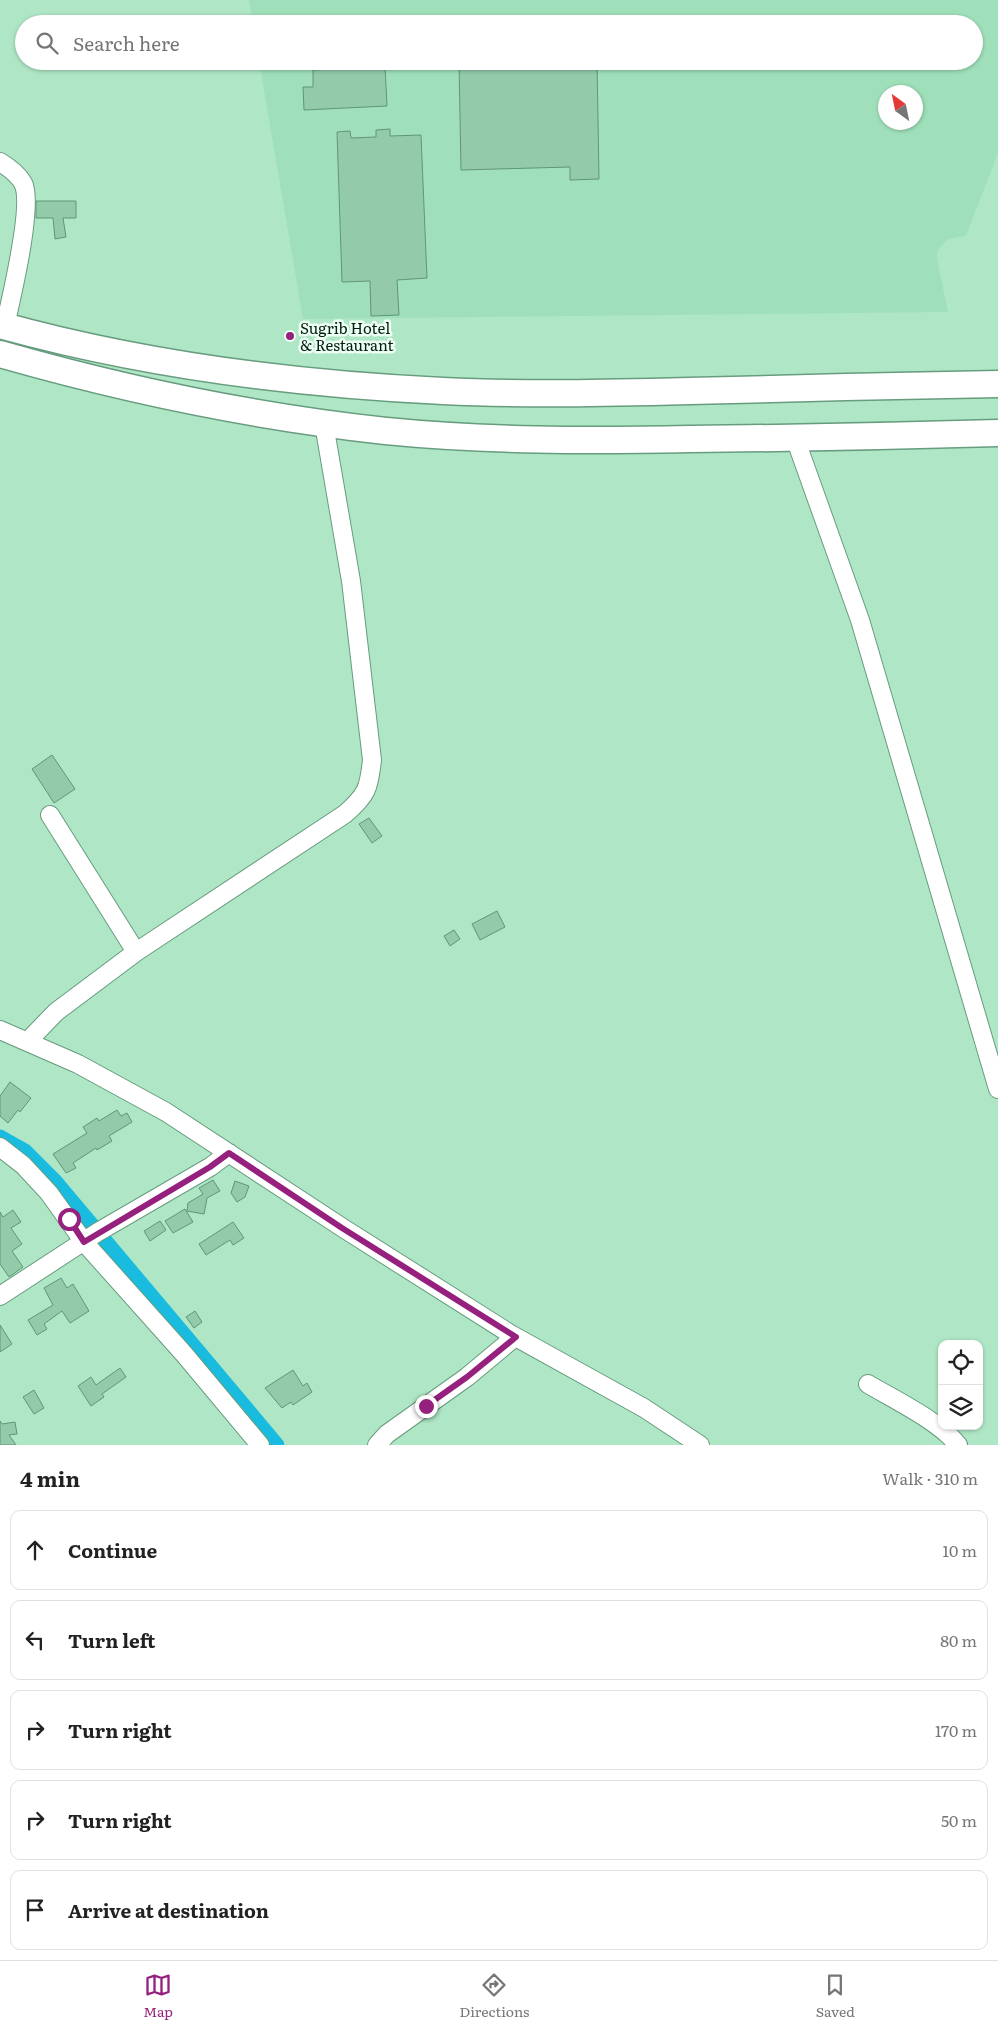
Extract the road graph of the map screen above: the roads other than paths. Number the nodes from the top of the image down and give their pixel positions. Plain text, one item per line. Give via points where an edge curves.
1 (0, 162) edge
2 (3, 326) edge
3 (0, 354) edge
4 (996, 384) edge
5 (324, 424) junction
6 (987, 434) edge
7 (795, 438) junction
8 (50, 815) dead end
9 (136, 952) junction
10 (0, 1030) edge
11 (28, 1041) junction
12 (998, 1089) edge
13 (0, 1147) edge
14 (229, 1153) junction
15 (84, 1242) junction
16 (0, 1296) edge
17 (516, 1337) junction
18 (868, 1384) dead end
19 (260, 1445) edge
20 (377, 1445) edge
21 (700, 1445) edge
22 (958, 1445) edge

1 - 2 street via 15,173 26,193 22,247
2 - 4 highway via 122,353 226,371 410,389 578,394
3 - 5 highway via 157,393
5 - 7 highway via 423,434 536,440
5 - 9 street via 352,590 372,760 370,782 361,800 345,814
6 - 7 highway
7 - 12 street via 860,620
8 - 9 street
9 - 11 street via 56,1012
10 - 11 street
11 - 14 street via 166,1112
13 - 15 street via 23,1165 49,1193
14 - 15 street
14 - 17 street
15 - 16 street
15 - 19 street
17 - 20 street via 467,1377 387,1434
17 - 21 street via 644,1408
18 - 22 street via 917,1413

